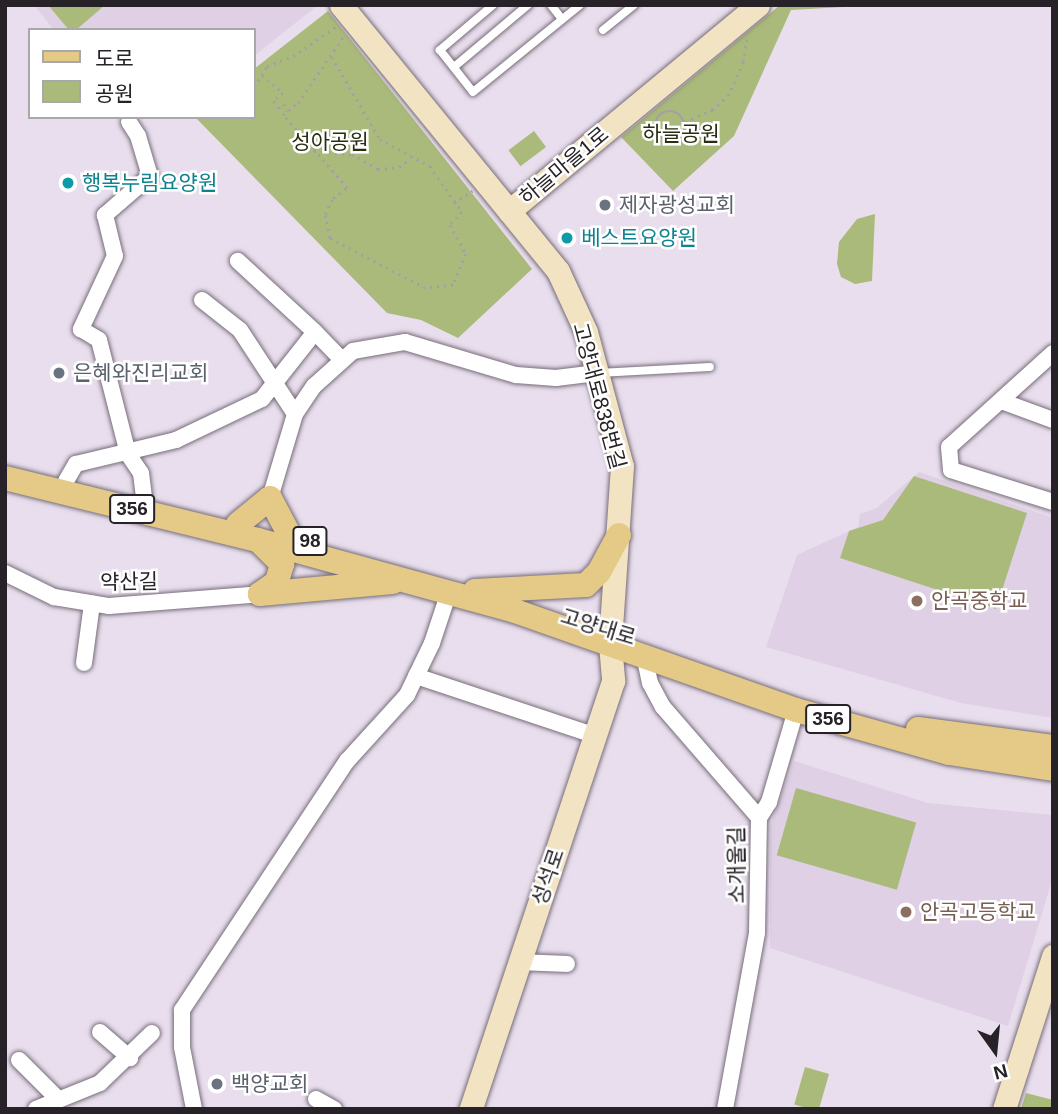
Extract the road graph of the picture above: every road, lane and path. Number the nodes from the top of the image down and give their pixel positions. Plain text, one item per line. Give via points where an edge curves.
1 (494, 5) edge
2 (528, 5) edge
3 (551, 5) edge
4 (580, 5) edge
5 (634, 5) edge
6 (758, 5) edge
7 (342, 13) edge
8 (561, 18) junction
9 (603, 30) dead end
10 (351, 31) dead end
11 (748, 31) dead end
12 (332, 57) junction
13 (454, 67) junction
14 (262, 75) junction
15 (256, 84) edge
16 (287, 111) junction
17 (129, 122) dead end
18 (684, 122) junction
19 (314, 151) junction
20 (410, 159) junction
21 (476, 187) dead end
22 (454, 203) junction
23 (509, 211) junction
24 (238, 261) dead end
25 (202, 300) dead end
26 (315, 332) junction
27 (1053, 353) edge
28 (342, 360) junction
29 (710, 367) dead end
30 (597, 373) junction
31 (273, 385) junction
32 (1004, 402) junction
33 (295, 414) junction
34 (1053, 420) edge
35 (128, 454) junction
36 (5, 466) edge
37 (5, 478) edge
38 (66, 481) junction
39 (270, 498) junction
40 (144, 499) junction
41 (1053, 502) edge
42 (238, 524) junction
43 (289, 534) junction
44 (619, 535) junction
45 (258, 540) junction
46 (5, 573) edge
47 (408, 580) junction
48 (475, 591) junction
49 (449, 592) junction
50 (260, 594) junction
51 (92, 604) junction
52 (611, 636) junction
53 (644, 655) junction
54 (84, 663) dead end
55 (416, 676) junction
56 (796, 710) junction
57 (596, 736) junction
58 (1053, 747) edge
59 (1053, 769) edge
60 (759, 818) junction
61 (520, 962) junction
62 (566, 964) dead end
63 (1051, 970) edge
64 (100, 1032) dead end
65 (152, 1033) dead end
66 (130, 1058) junction
67 (19, 1060) dead end
68 (56, 1097) junction
69 (316, 1099) dead end
70 (36, 1109) edge
71 (194, 1109) edge
72 (334, 1109) edge
73 (471, 1109) edge
74 (725, 1109) edge
75 (1004, 1109) edge

1 - 13 lane via 440,50
2 - 13 lane
3 - 8 lane
4 - 8 lane
5 - 9 lane
6 - 23 street, 하늘마을1로
7 - 14 path via 293,56 267,66
7 - 23 street, 하늘마을1로
8 - 13 lane via 473,92
10 - 12 path via 340,39
11 - 18 path via 743,62 728,96 712,110
12 - 16 path
12 - 20 path via 380,139
14 - 15 path
14 - 16 path via 283,93 274,101 278,108 284,104
16 - 19 path via 283,115
17 - 35 street via 150,176 105,215 115,256 80,329 99,340
18 - 18 path via 682,136 674,141 661,138 656,129 664,113 674,112
19 - 20 path via 352,154 378,169 399,167
19 - 22 path via 347,188 333,198 325,215 329,238 425,288 453,285 461,273 466,254 450,225 462,212
20 - 22 path via 430,166
21 - 22 path
23 - 30 street, 고양대로838번길 via 558,271 586,331
24 - 26 street
25 - 31 street via 240,330
26 - 28 street
26 - 31 street
27 - 32 street
28 - 30 street via 375,345 405,342 516,375 556,378
28 - 33 street via 314,386
29 - 30 lane
30 - 44 street, 고양대로838번길 via 622,466
31 - 33 street
31 - 35 street via 262,399 211,426
32 - 34 street
32 - 41 street via 949,447 951,470
33 - 39 street
35 - 38 street via 76,464
35 - 40 street via 141,473
36 - 38 main road, 고양대로 / 98
37 - 45 main road, 고양대로 / 356
38 - 40 main road, 고양대로 / 98
39 - 42 main road
39 - 43 main road
40 - 42 main road, 고양대로 / 98
42 - 43 main road, 고양대로 / 98
43 - 48 main road, 고양대로 / 98
44 - 48 main road via 599,572 586,585
44 - 52 street, 고양대로838번길
45 - 47 main road, 고양대로 / 356
45 - 50 main road via 282,564 277,582
46 - 51 street, 약산길 via 30,588
47 - 49 main road, 고양대로 / 356
47 - 50 main road
48 - 52 main road, 고양대로 / 98
49 - 52 main road, 고양대로 / 356
49 - 55 street
50 - 51 street, 약산길 via 136,605
51 - 54 street
52 - 53 main road, 고양대로 / 356
52 - 57 street, 성석로 via 613,681
52 - 58 main road, 고양대로 / 98 via 926,732
53 - 56 main road, 고양대로 / 356
53 - 60 street, 소개울길 via 650,683 663,707
55 - 57 street
55 - 71 street via 407,695 347,761 182,1010 182,1047
56 - 59 main road, 고양대로 / 356 via 949,753
56 - 60 street via 769,802
57 - 61 street, 성석로
60 - 74 street, 소개울길 via 758,933
61 - 62 street
61 - 73 street, 성석로
63 - 75 street
64 - 66 street
65 - 66 street
66 - 68 street via 100,1083
67 - 68 street
68 - 70 street
69 - 72 street

